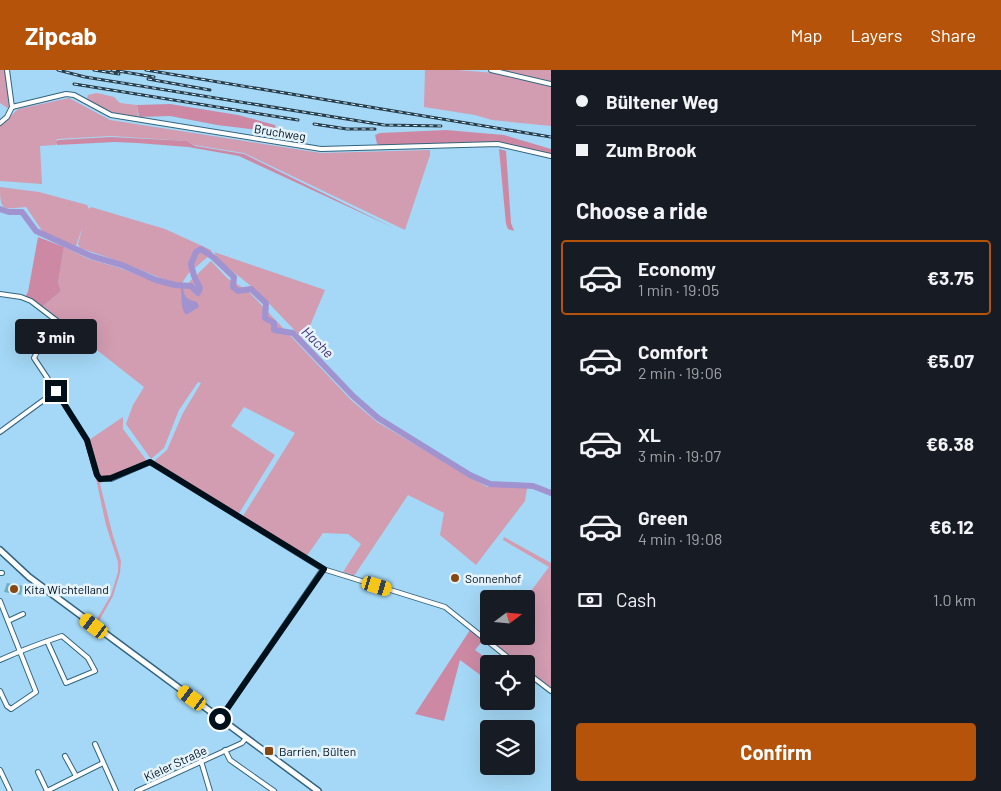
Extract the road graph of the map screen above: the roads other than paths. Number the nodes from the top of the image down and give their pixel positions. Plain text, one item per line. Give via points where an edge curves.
1 (7, 70) edge
2 (491, 70) edge
3 (498, 71) edge
4 (551, 84) edge
5 (12, 107) junction
6 (0, 123) edge
7 (551, 156) edge
8 (0, 294) edge
9 (56, 391) junction
10 (0, 432) edge
11 (0, 550) edge
12 (324, 569) junction
13 (0, 601) edge
14 (24, 614) dead end
15 (8, 621) junction
16 (47, 641) junction
17 (19, 652) junction
18 (505, 655) edge
19 (0, 660) edge
20 (535, 679) edge
21 (0, 691) edge
22 (551, 691) edge
23 (220, 719) junction
24 (246, 738) junction
25 (95, 744) dead end
26 (225, 750) junction
27 (65, 756) dead end
28 (201, 761) junction
29 (103, 763) junction
30 (0, 770) edge
31 (38, 772) dead end
32 (76, 776) junction
33 (10, 791) edge
34 (47, 791) edge
35 (116, 791) edge
36 (138, 791) edge
37 (210, 791) edge
38 (274, 791) edge
39 (318, 791) edge

1 - 5 street
2 - 3 street
3 - 4 street
5 - 6 street
5 - 7 street, Bruchweg via 66,94 111,115 321,149 498,144
8 - 9 street via 31,301 61,324 62,330 36,351 34,358
9 - 10 street
9 - 12 street via 87,440 100,479 111,478 150,462
11 - 23 main road via 29,577
12 - 18 street via 445,607
12 - 23 street
13 - 15 street
14 - 15 street
15 - 17 street
16 - 16 street via 62,636 88,658 95,671 66,683
16 - 17 street
17 - 19 street
17 - 21 street via 36,692 11,709
20 - 22 street
23 - 24 main road
24 - 26 street, Kieler Straße
24 - 39 main road
25 - 29 street
26 - 28 street, Kieler Straße
26 - 38 street via 230,760
27 - 32 street
28 - 36 street, Kieler Straße
28 - 37 street
29 - 32 street
29 - 35 street
30 - 33 street
31 - 34 street
32 - 34 street

